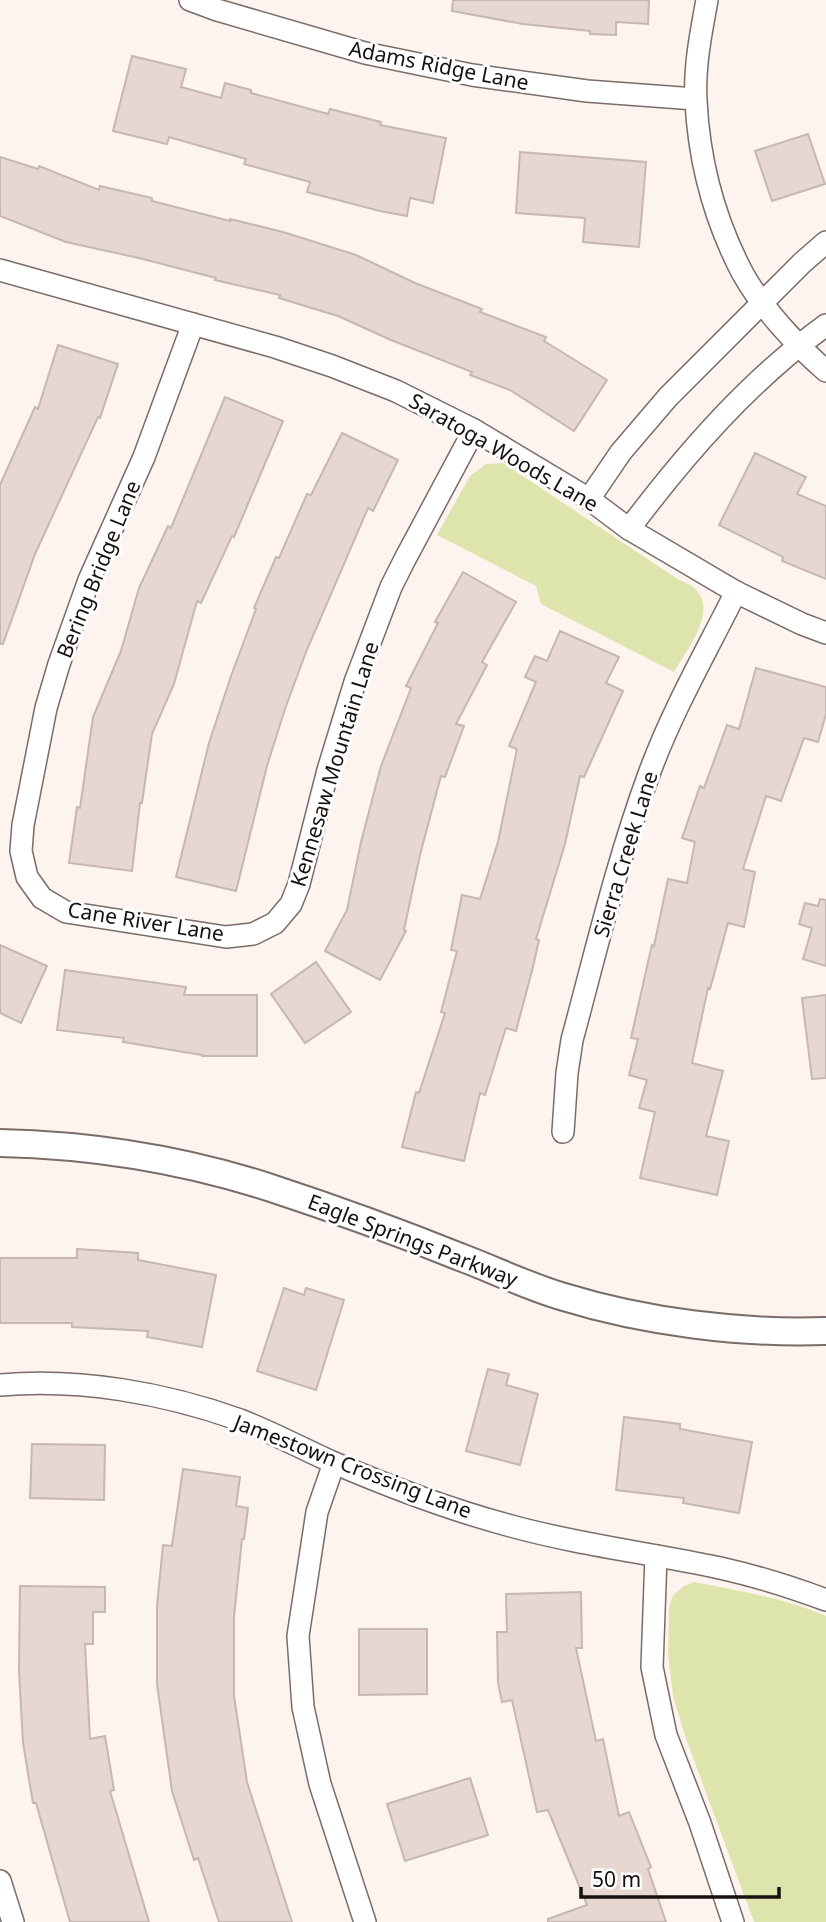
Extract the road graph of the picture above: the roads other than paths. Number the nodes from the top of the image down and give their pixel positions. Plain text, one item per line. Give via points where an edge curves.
1 (190, 0) edge
2 (707, 0) edge
3 (695, 99) junction
4 (826, 242) edge
5 (0, 270) edge
6 (763, 302) junction
7 (193, 324) junction
8 (826, 325) edge
9 (797, 346) junction
10 (826, 371) edge
11 (474, 430) junction
12 (589, 499) junction
13 (629, 529) junction
14 (736, 592) junction
15 (826, 633) edge
16 (41, 898) joint
17 (253, 934) joint
18 (563, 1132) dead end
19 (0, 1143) edge
20 (826, 1331) edge
21 (0, 1385) edge
22 (334, 1463) junction
23 (656, 1556) junction
24 (826, 1600) edge
25 (0, 1881) edge
26 (13, 1922) edge
27 (365, 1922) edge
28 (733, 1922) edge

1 - 3 street, Adams Ridge Lane via 365,53 472,75 587,91
2 - 3 street
3 - 6 street via 700,146 719,223 744,276
4 - 6 street
5 - 7 street, Saratoga Woods Lane
6 - 9 street
6 - 12 street via 667,397
7 - 11 street, Saratoga Woods Lane via 332,366 396,391
7 - 16 street, Bering Bridge Lane via 144,457 89,580 46,709 21,852 27,877
8 - 9 street
9 - 10 street
9 - 13 street via 706,433
11 - 12 street, Saratoga Woods Lane
11 - 17 street, Kennesaw Mountain Lane via 404,561 364,658 291,904 275,923
12 - 13 street, Saratoga Woods Lane
13 - 14 street, Saratoga Woods Lane
14 - 15 street, Saratoga Woods Lane
14 - 18 street, Sierra Creek Lane via 675,709 626,840 572,1040
16 - 17 street, Cane River Lane via 66,912 226,937
19 - 20 street, Eagle Springs Parkway via 51,1144 174,1163 268,1187 563,1297 639,1315 721,1327
21 - 22 street, Jamestown Crossing Lane via 84,1386 158,1396 240,1420
22 - 23 street, Jamestown Crossing Lane via 510,1526
22 - 27 street via 317,1512 298,1636 303,1707 320,1784
23 - 24 street, Jamestown Crossing Lane via 771,1581
23 - 28 street via 652,1667 666,1735
25 - 26 street

